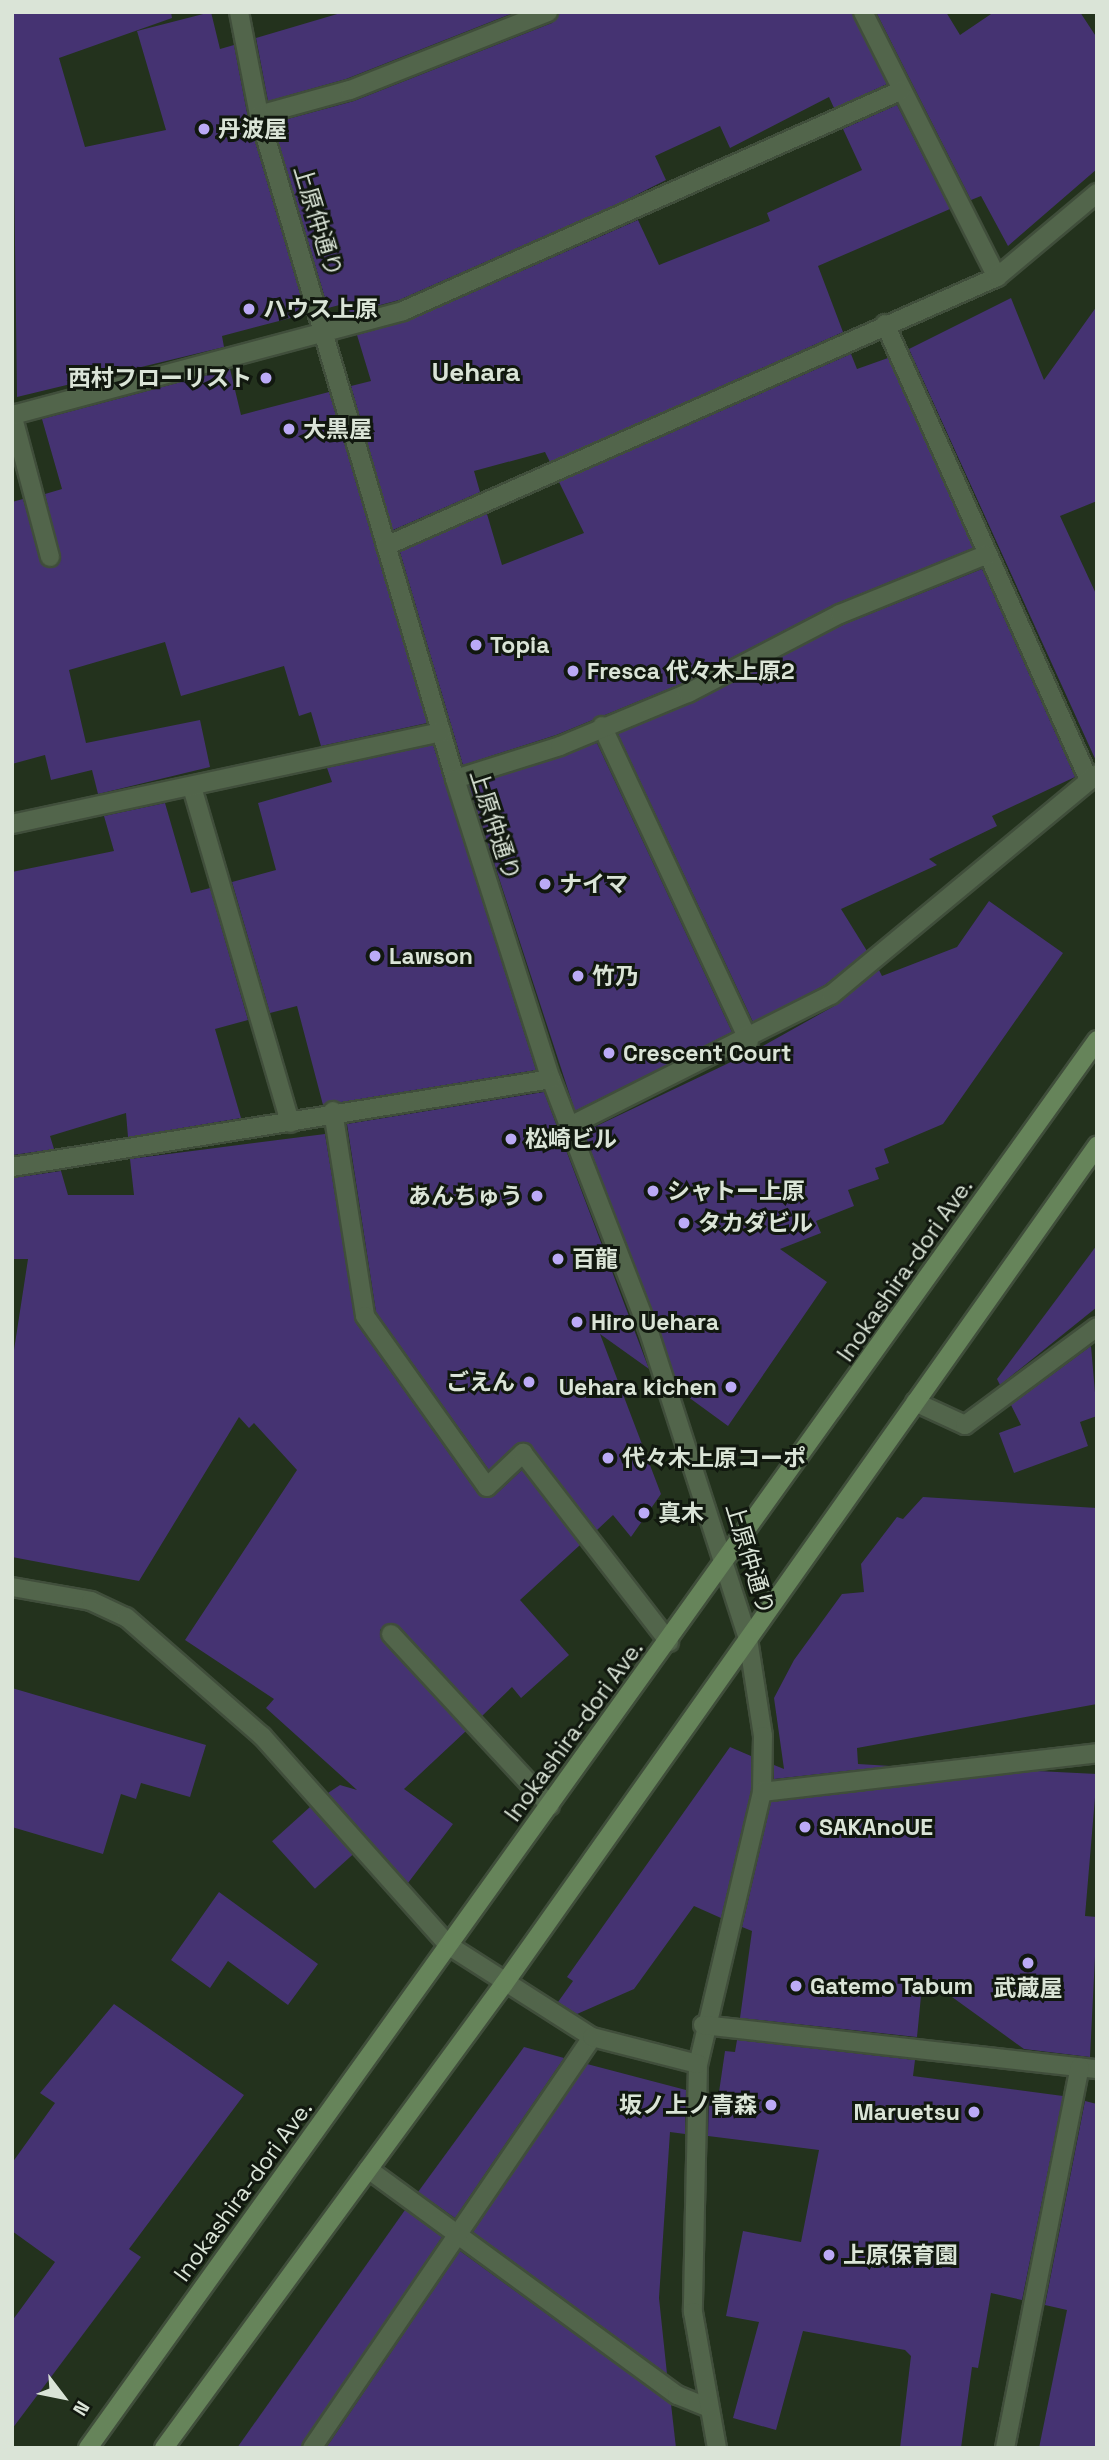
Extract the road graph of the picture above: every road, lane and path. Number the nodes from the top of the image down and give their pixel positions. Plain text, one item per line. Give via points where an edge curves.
1 (239, 12) edge
2 (548, 12) edge
3 (863, 12) edge
4 (900, 91) junction
5 (260, 115) junction
6 (1097, 192) edge
7 (997, 277) junction
8 (885, 324) junction
9 (328, 334) junction
10 (12, 414) edge
11 (386, 546) junction
12 (985, 555) junction
13 (50, 557) dead end
14 (602, 726) junction
15 (441, 732) junction
16 (1093, 777) edge
17 (455, 779) junction
18 (192, 787) junction
19 (12, 824) edge
20 (1097, 1040) edge
21 (748, 1041) junction
22 (551, 1079) junction
23 (332, 1111) junction
24 (290, 1124) junction
25 (572, 1125) junction
26 (1097, 1146) edge
27 (12, 1167) edge
28 (1097, 1327) edge
29 (915, 1402) junction
30 (728, 1561) junction
31 (12, 1587) edge
32 (391, 1634) dead end
33 (748, 1639) junction
34 (669, 1642) junction
35 (1097, 1753) edge
36 (762, 1792) junction
37 (550, 1806) junction
38 (448, 1945) junction
39 (504, 1984) junction
40 (703, 2025) junction
41 (592, 2037) junction
42 (698, 2064) junction
43 (1089, 2068) edge
44 (368, 2169) junction
45 (461, 2238) junction
46 (707, 2407) junction
47 (88, 2448) edge
48 (164, 2448) edge
49 (312, 2448) edge
50 (717, 2448) edge
51 (1005, 2448) edge

1 - 5 street, 上原仲通り
2 - 5 street via 350,90
3 - 4 street
4 - 7 street
4 - 9 street via 510,266
5 - 9 street, 上原仲通り
6 - 7 street
7 - 8 street
8 - 11 street
8 - 12 street
9 - 10 street
9 - 11 street, 上原仲通り
10 - 13 street
11 - 15 street, 上原仲通り
12 - 14 street via 840,614 688,693
12 - 16 street
14 - 17 street
14 - 21 street
15 - 17 street, 上原仲通り
15 - 18 street
16 - 21 street via 831,995
17 - 22 street, 上原仲通り
18 - 19 street
18 - 24 street
20 - 30 main road, Inokashira-dori Ave.
21 - 25 street
22 - 23 street
22 - 25 street, 上原仲通り
23 - 24 street
23 - 34 street via 365,1316 487,1487 523,1454
24 - 27 street
25 - 30 street, 上原仲通り
26 - 29 main road
28 - 29 street via 965,1425
29 - 33 main road
30 - 33 street, 上原仲通り
30 - 34 main road, Inokashira-dori Ave.
31 - 38 street via 91,1601 126,1617 262,1736
32 - 37 street
33 - 36 street, 上原仲通り via 763,1736
33 - 39 main road
34 - 37 main road, Inokashira-dori Ave.
35 - 36 street
36 - 40 street, 上原仲通り
37 - 38 main road, Inokashira-dori Ave.
38 - 39 street
38 - 47 main road, Inokashira-dori Ave.
39 - 41 street
39 - 44 main road
40 - 42 street, 上原仲通り
40 - 43 street
41 - 42 street
41 - 45 street
42 - 46 street, 上原仲通り via 693,2312
43 - 51 street
44 - 45 street
44 - 48 main road
45 - 46 street via 677,2395
45 - 49 street
46 - 50 street, 上原仲通り

